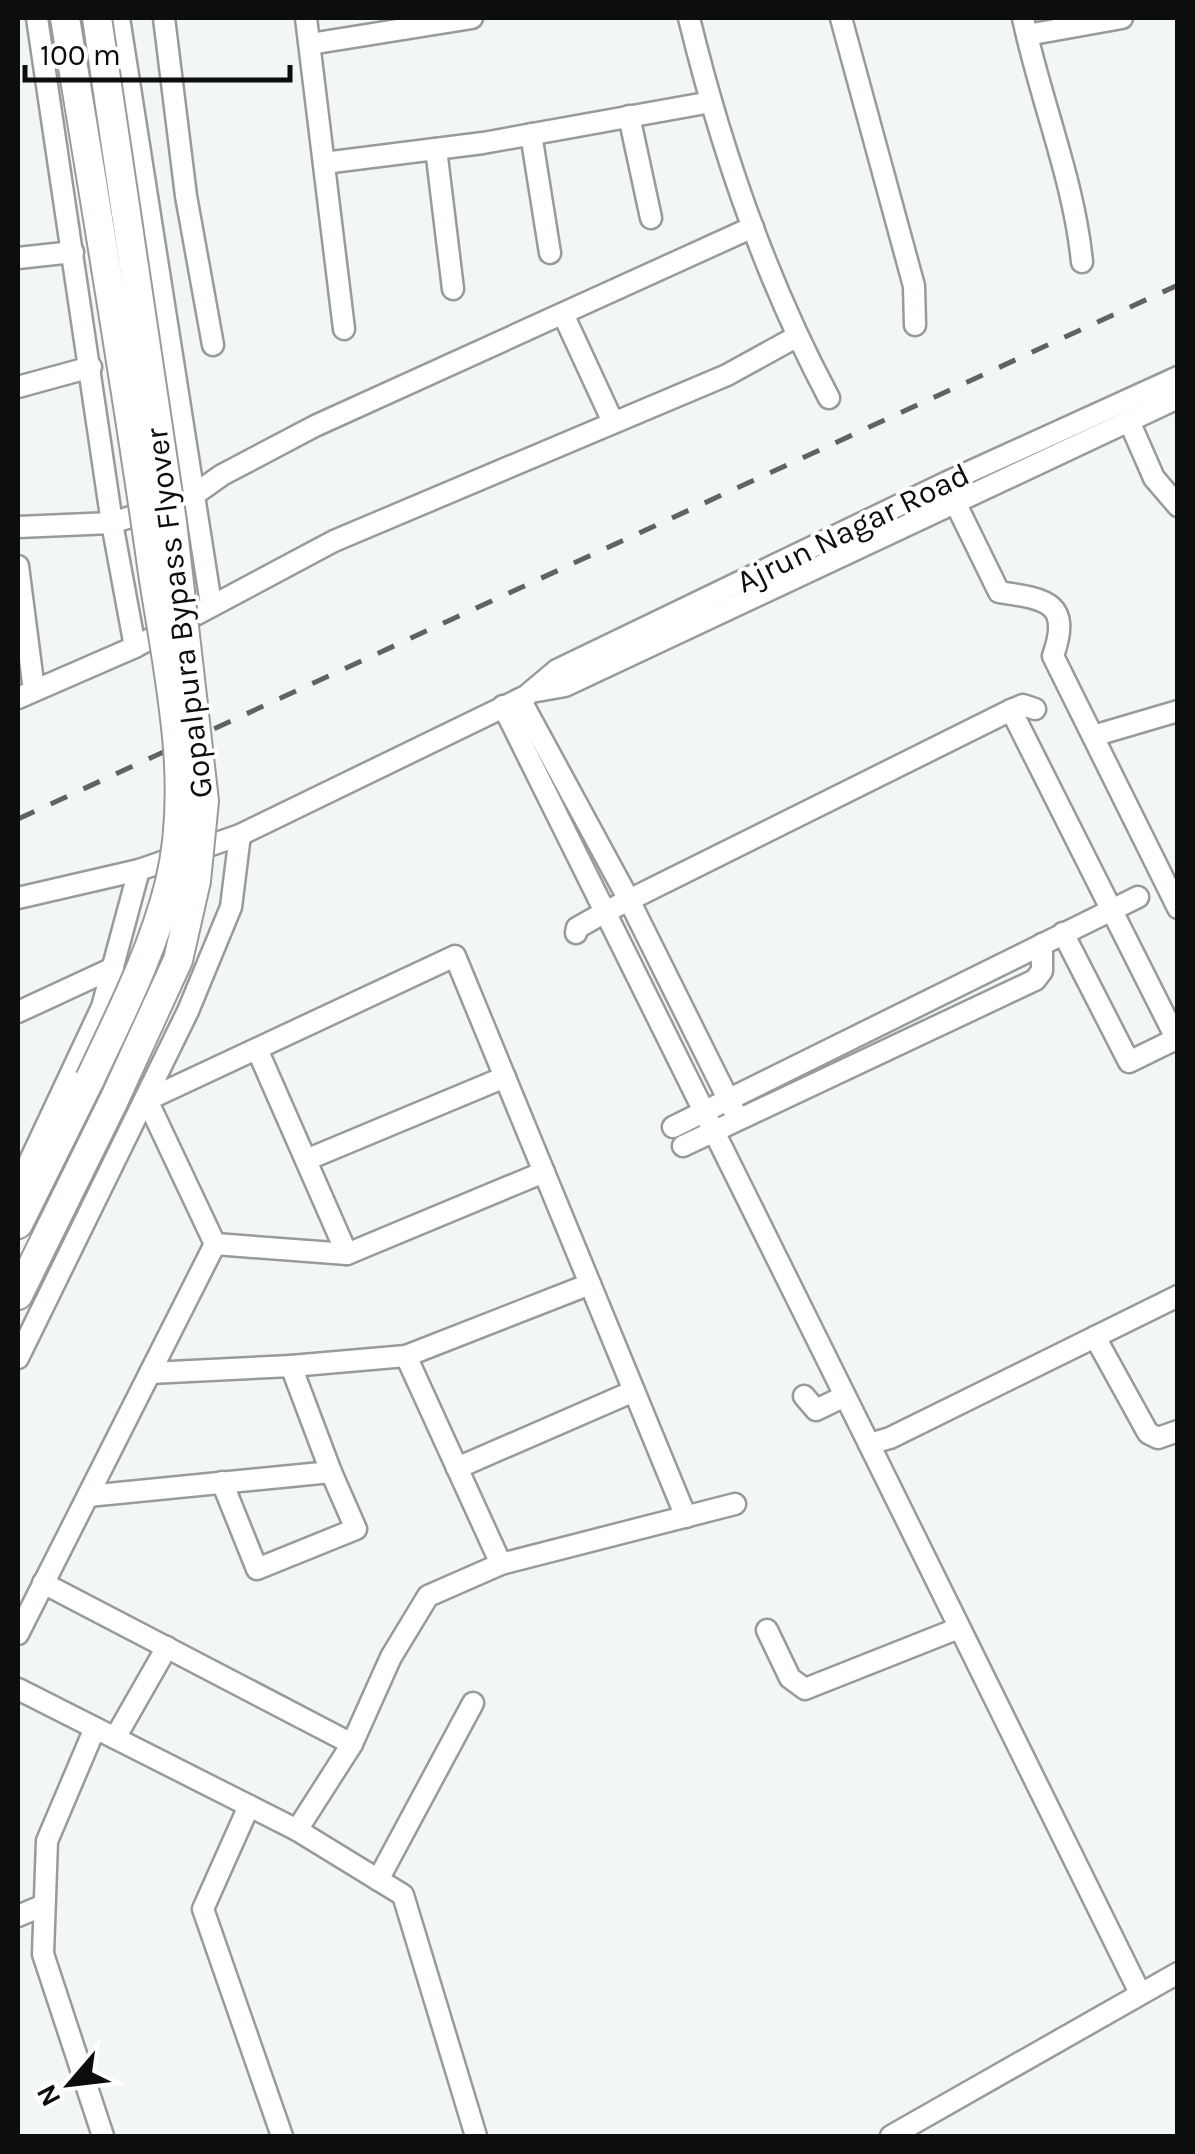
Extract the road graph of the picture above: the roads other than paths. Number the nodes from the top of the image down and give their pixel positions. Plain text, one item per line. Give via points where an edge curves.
1 (38, 18) edge
2 (65, 18) edge
3 (97, 18) edge
4 (119, 18) edge
5 (164, 18) edge
6 (306, 18) edge
7 (472, 18) edge
8 (689, 18) edge
9 (844, 18) edge
10 (1122, 18) edge
11 (1025, 26) edge
12 (310, 44) junction
13 (710, 102) junction
14 (629, 116) junction
15 (531, 134) junction
16 (436, 149) junction
17 (324, 164) junction
18 (651, 218) dead end
19 (753, 227) junction
20 (73, 252) junction
21 (550, 253) dead end
22 (18, 258) edge
23 (1082, 262) dead end
24 (453, 289) dead end
25 (564, 316) junction
26 (915, 325) dead end
27 (344, 329) dead end
28 (796, 337) junction
29 (213, 346) dead end
30 (91, 367) junction
31 (1178, 377) edge
32 (18, 387) edge
33 (828, 398) dead end
34 (1178, 398) edge
35 (1129, 421) junction
36 (613, 422) junction
37 (945, 483) junction
38 (191, 497) junction
39 (955, 503) junction
40 (1178, 506) edge
41 (112, 524) junction
42 (18, 527) edge
43 (18, 566) edge
44 (211, 604) junction
45 (135, 647) junction
46 (26, 694) edge
47 (519, 699) junction
48 (1035, 709) dead end
49 (1012, 710) junction
50 (1178, 710) edge
51 (1092, 736) junction
52 (240, 835) junction
53 (140, 870) junction
54 (1138, 896) dead end
55 (18, 898) edge
56 (629, 900) junction
57 (1110, 908) junction
58 (1178, 908) edge
59 (607, 911) junction
60 (576, 933) dead end
61 (1063, 933) junction
62 (1042, 944) junction
63 (113, 968) junction
64 (18, 1012) edge
65 (1177, 1040) edge
66 (843, 1041) junction
67 (258, 1048) junction
68 (854, 1066) junction
69 (505, 1077) junction
70 (147, 1100) junction
71 (706, 1110) junction
72 (733, 1110) junction
73 (716, 1130) junction
74 (306, 1160) junction
75 (544, 1172) junction
76 (18, 1186) edge
77 (18, 1224) edge
78 (215, 1244) junction
79 (347, 1254) junction
80 (590, 1284) junction
81 (18, 1294) edge
82 (1178, 1296) edge
83 (1096, 1337) junction
84 (406, 1356) junction
85 (18, 1358) edge
86 (291, 1366) junction
87 (150, 1373) junction
88 (634, 1391) junction
89 (804, 1396) dead end
90 (845, 1396) junction
91 (1178, 1431) edge
92 (868, 1444) junction
93 (457, 1468) junction
94 (330, 1472) junction
95 (222, 1482) junction
96 (88, 1496) junction
97 (735, 1504) dead end
98 (686, 1517) junction
99 (501, 1564) junction
100 (43, 1583) junction
101 (960, 1628) junction
102 (767, 1630) dead end
103 (18, 1634) edge
104 (166, 1647) junction
105 (18, 1689) edge
106 (473, 1703) dead end
107 (94, 1728) junction
108 (116, 1738) junction
109 (352, 1744) junction
110 (249, 1806) junction
111 (297, 1830) junction
112 (378, 1880) junction
113 (44, 1905) junction
114 (18, 1916) edge
115 (1178, 1973) edge
116 (1140, 1992) junction
117 (103, 2136) edge
118 (282, 2136) edge
119 (476, 2136) edge
120 (891, 2136) edge

1 - 20 street
2 - 77 main road, Gopalpura Bypass Flyover, bridge via 142,495 176,732 179,804 170,880 140,972
3 - 81 main road, Gopalpura Bypass Flyover, bridge via 172,522 204,801 178,960
4 - 38 street
5 - 29 street
6 - 12 street
7 - 12 street
8 - 13 street
9 - 26 street via 914,286
10 - 11 street
11 - 23 street via 1079,228
12 - 17 street
13 - 14 street
13 - 19 street
14 - 15 street
14 - 18 street
15 - 16 street
15 - 21 street
16 - 17 street
16 - 24 street
17 - 27 street
19 - 25 street
19 - 28 street
20 - 22 street
20 - 30 street
25 - 36 street
25 - 38 street via 315,426
28 - 33 street
28 - 36 street via 728,375
30 - 32 street
30 - 41 street
31 - 37 street, Ajrun Nagar Road
34 - 35 street, Ajrun Nagar Road
35 - 39 street, Ajrun Nagar Road
35 - 40 street via 1154,478
36 - 44 street via 334,542
37 - 39 street
37 - 47 street, Ajrun Nagar Road via 557,670
38 - 41 street
38 - 44 street
39 - 47 street, Ajrun Nagar Road via 565,686
39 - 51 street via 999,592 1044,600 1058,612 1062,630 1053,656
41 - 42 street
41 - 45 street
43 - 46 street
44 - 45 street
45 - 46 street
47 - 52 street, Ajrun Nagar Road
47 - 56 street
47 - 59 street
48 - 49 street via 1023,704
49 - 56 street
49 - 57 street
50 - 51 street
51 - 58 street
52 - 53 street, Ajrun Nagar Road
52 - 70 street via 231,907
53 - 55 street, Ajrun Nagar Road
53 - 63 street
54 - 57 street
56 - 59 street
56 - 72 street
57 - 61 street
57 - 65 street
59 - 60 street
59 - 71 street
61 - 62 street
61 - 65 street via 1129,1062
62 - 66 street
62 - 68 street via 1035,980
63 - 64 street
63 - 76 street via 102,1006
66 - 68 street
66 - 72 street
67 - 69 street via 455,956
67 - 70 street
67 - 74 street
68 - 72 street
69 - 74 street
69 - 75 street
70 - 78 street
70 - 85 street
71 - 72 street
71 - 73 street
71 - 73 street via 678,1137
72 - 73 street
73 - 90 street
74 - 79 street
75 - 79 street
75 - 80 street
78 - 79 street
78 - 87 street
80 - 84 street
80 - 88 street
82 - 83 street
83 - 91 street via 1148,1434
83 - 92 street
84 - 86 street
84 - 93 street
86 - 87 street
86 - 94 street
87 - 96 street
88 - 93 street
88 - 98 street
89 - 90 street via 816,1410
90 - 92 street
92 - 101 street
93 - 99 street
94 - 95 street
94 - 95 street via 356,1529 257,1569
95 - 96 street
96 - 100 street
97 - 98 street
98 - 99 street
99 - 109 street via 428,1596 391,1657
100 - 103 street
100 - 104 street
101 - 102 street via 805,1690 790,1678
101 - 116 street
104 - 108 street
104 - 109 street
105 - 107 street
106 - 112 street
107 - 108 street
107 - 113 street via 48,1841
108 - 110 street
109 - 111 street
110 - 111 street
110 - 118 street via 203,1908
111 - 112 street
112 - 119 street via 403,1896
113 - 114 street
113 - 117 street via 42,1954
115 - 116 street
116 - 120 street

